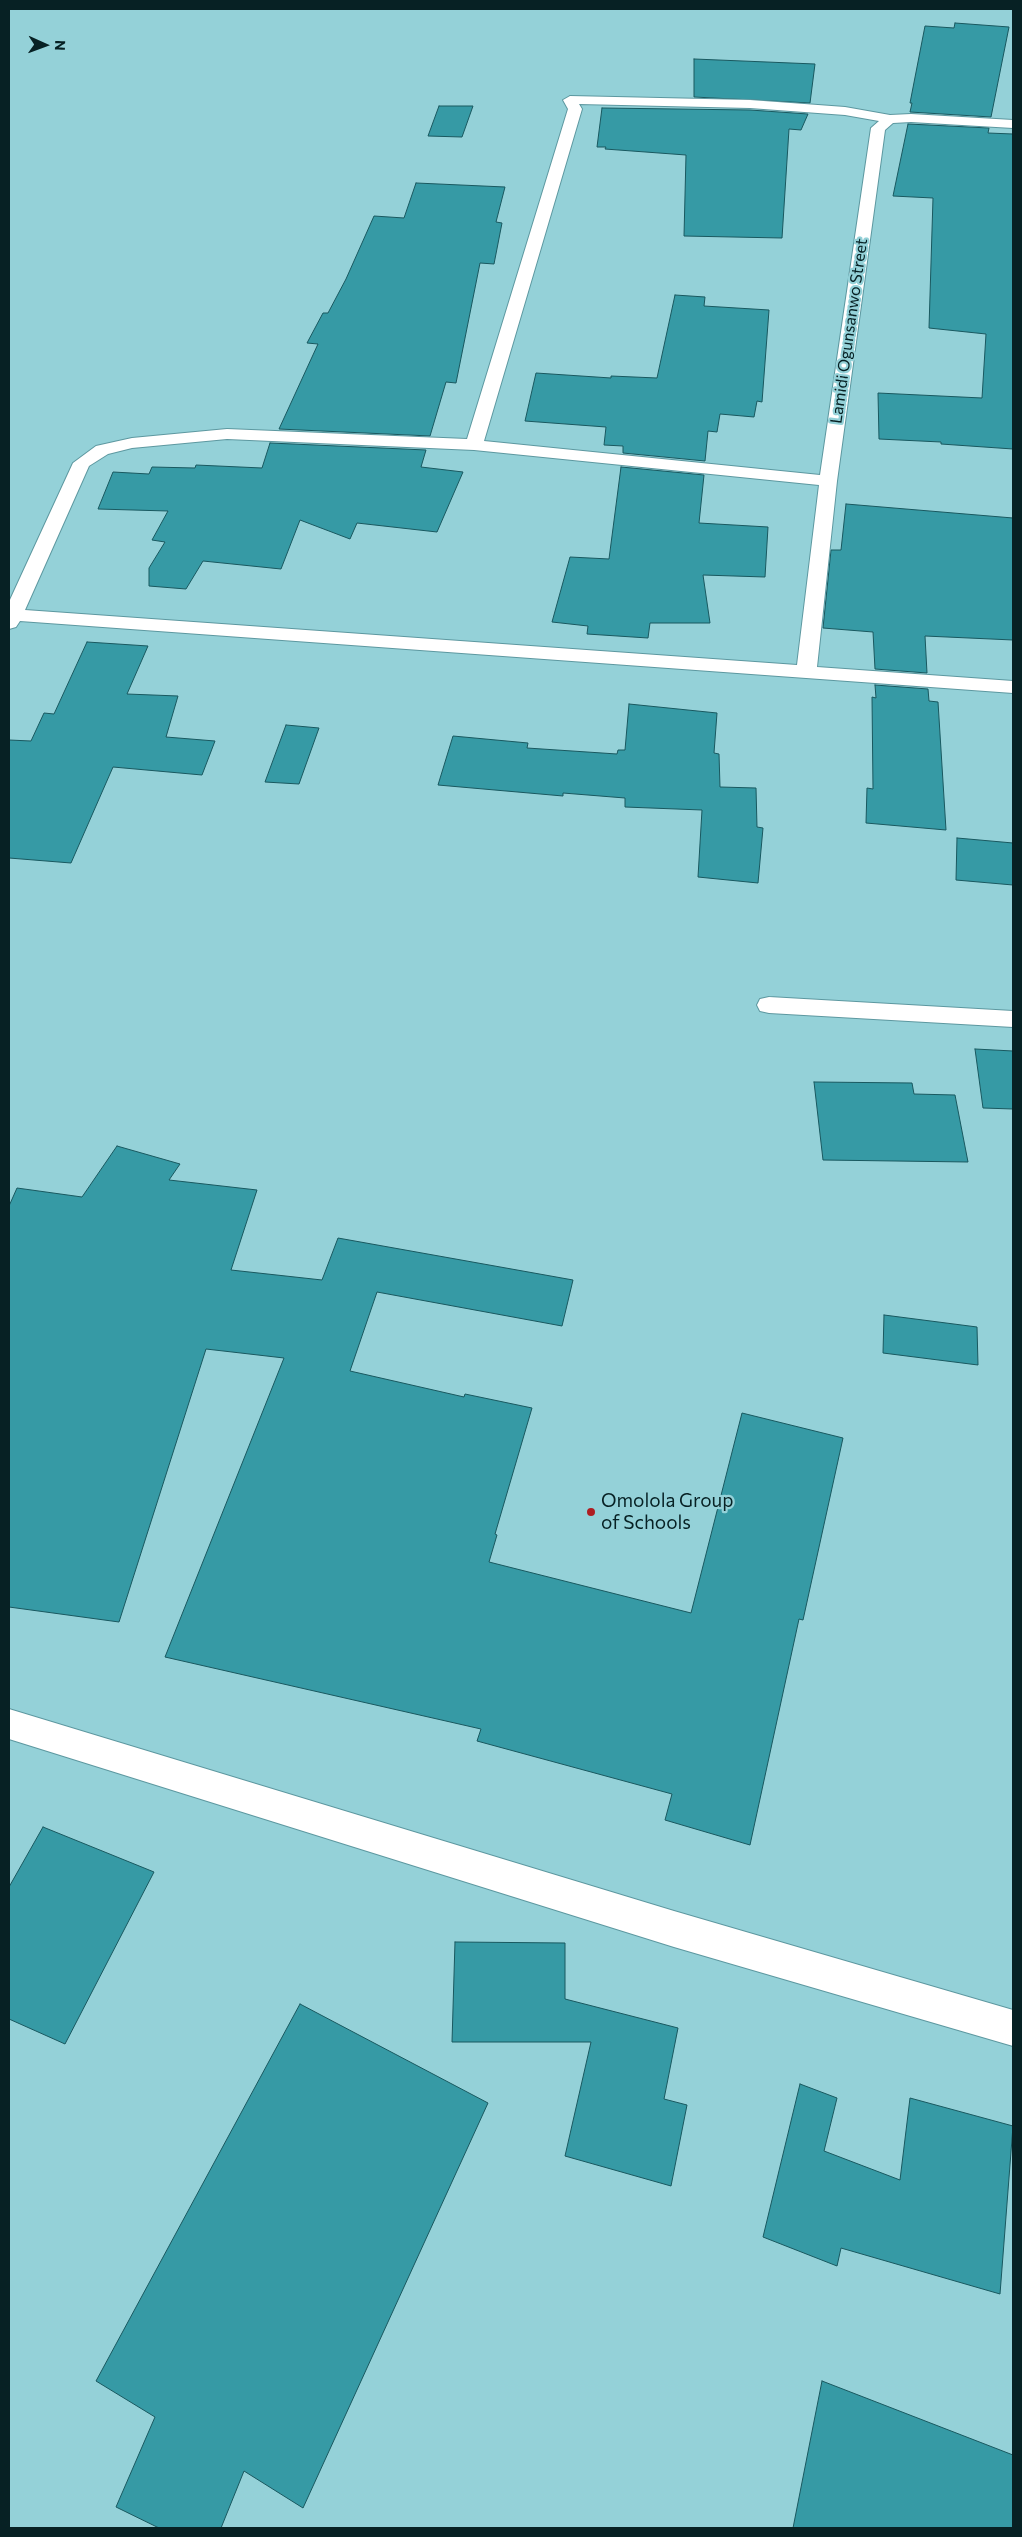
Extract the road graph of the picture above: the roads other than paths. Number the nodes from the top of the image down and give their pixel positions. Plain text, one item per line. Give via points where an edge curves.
1 (890, 119) junction
2 (1013, 124) edge
3 (474, 445) junction
4 (828, 481) junction
5 (11, 619) edge
6 (806, 672) junction
7 (1013, 687) edge
8 (769, 1005) dead end
9 (1013, 1019) edge
10 (9, 1724) edge
11 (1013, 2028) edge

1 - 2 street
1 - 3 street via 845,111 750,104 570,100 575,109
1 - 4 street, Lamidi Ogunsanwo Street via 878,128
3 - 4 street
3 - 5 street via 227,434 132,443 102,450 82,463
4 - 6 street, Lamidi Ogunsanwo Street
5 - 6 street
6 - 7 street
8 - 9 street
10 - 11 street via 674,1929

